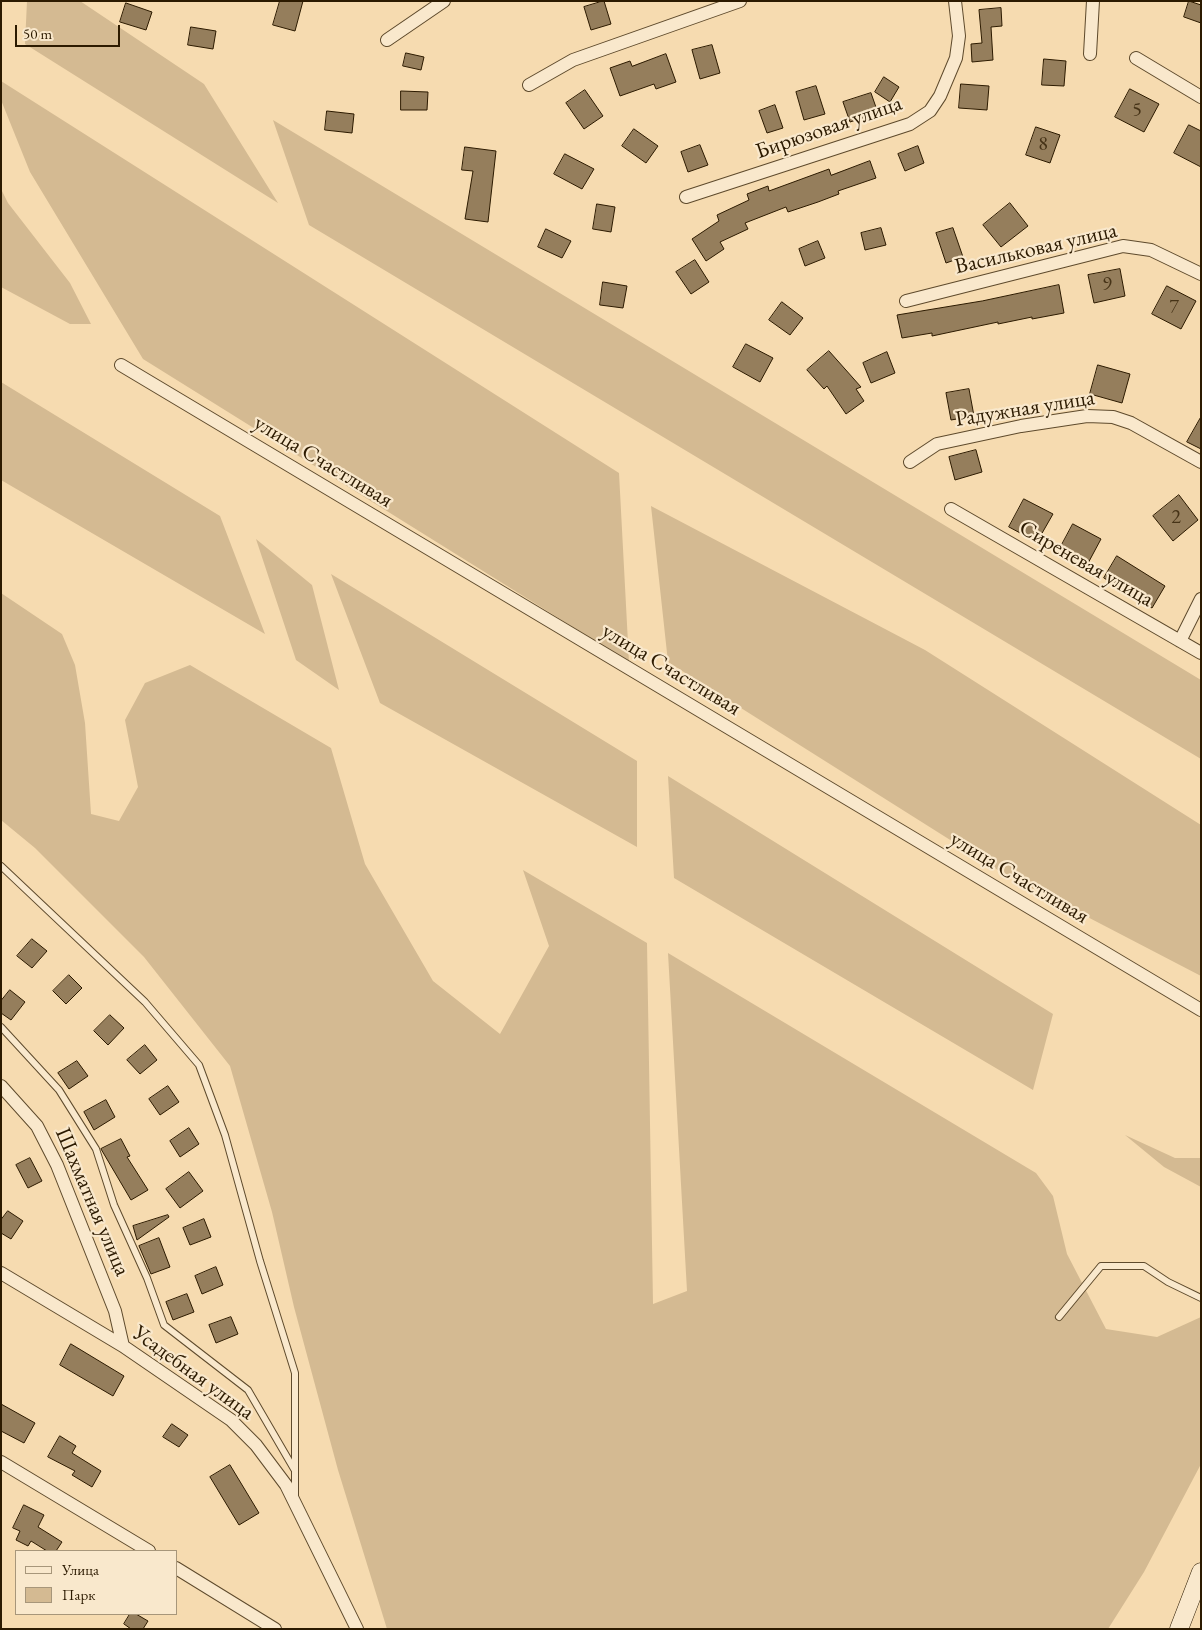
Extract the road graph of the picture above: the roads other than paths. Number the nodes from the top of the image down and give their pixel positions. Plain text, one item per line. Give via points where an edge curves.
1 (444, 1) edge
2 (740, 1) edge
3 (955, 1) edge
4 (1093, 1) edge
5 (387, 40) dead end
6 (1090, 54) dead end
7 (1136, 58) dead end
8 (529, 85) dead end
9 (1201, 96) edge
10 (686, 197) dead end
11 (1201, 274) edge
12 (906, 301) dead end
13 (121, 365) dead end
14 (910, 462) dead end
15 (1201, 462) edge
16 (951, 509) dead end
17 (1201, 599) edge
18 (1180, 641) junction
19 (1201, 653) edge
20 (1, 866) edge
21 (1201, 1010) edge
22 (1, 1027) edge
23 (1, 1086) edge
24 (1, 1273) edge
25 (1201, 1298) edge
26 (1059, 1317) dead end
27 (123, 1346) junction
28 (1, 1462) edge
29 (295, 1470) junction
30 (295, 1502) junction
31 (147, 1550) edge
32 (178, 1569) edge
33 (1201, 1572) edge
34 (275, 1629) edge
35 (357, 1629) edge
36 (1179, 1629) edge

1 - 5 street
2 - 8 street via 582,57
3 - 10 street, Бирюзовая улица via 959,36 956,58 930,111 910,124
4 - 6 street
7 - 9 street
11 - 12 street, Васильковая улица via 1151,250 1123,246
13 - 21 street, улица Счастливая
14 - 15 street, Радужная улица via 937,444 1087,416 1113,417 1131,422
16 - 18 street, Сиреневая улица
17 - 18 street
18 - 19 street, Сиреневая улица
20 - 29 lane via 145,1002 199,1065 225,1135 295,1373
22 - 29 lane via 59,1090 96,1149 114,1205 164,1325 248,1390
23 - 27 street, Шахматная улица via 37,1126 57,1165 116,1311
24 - 27 street, Усадебная улица
25 - 26 lane via 1144,1266 1100,1266
27 - 30 street, Усадебная улица via 231,1420 256,1445
28 - 31 street
29 - 30 lane
30 - 35 street, Усадебная улица
32 - 34 street
33 - 36 street

